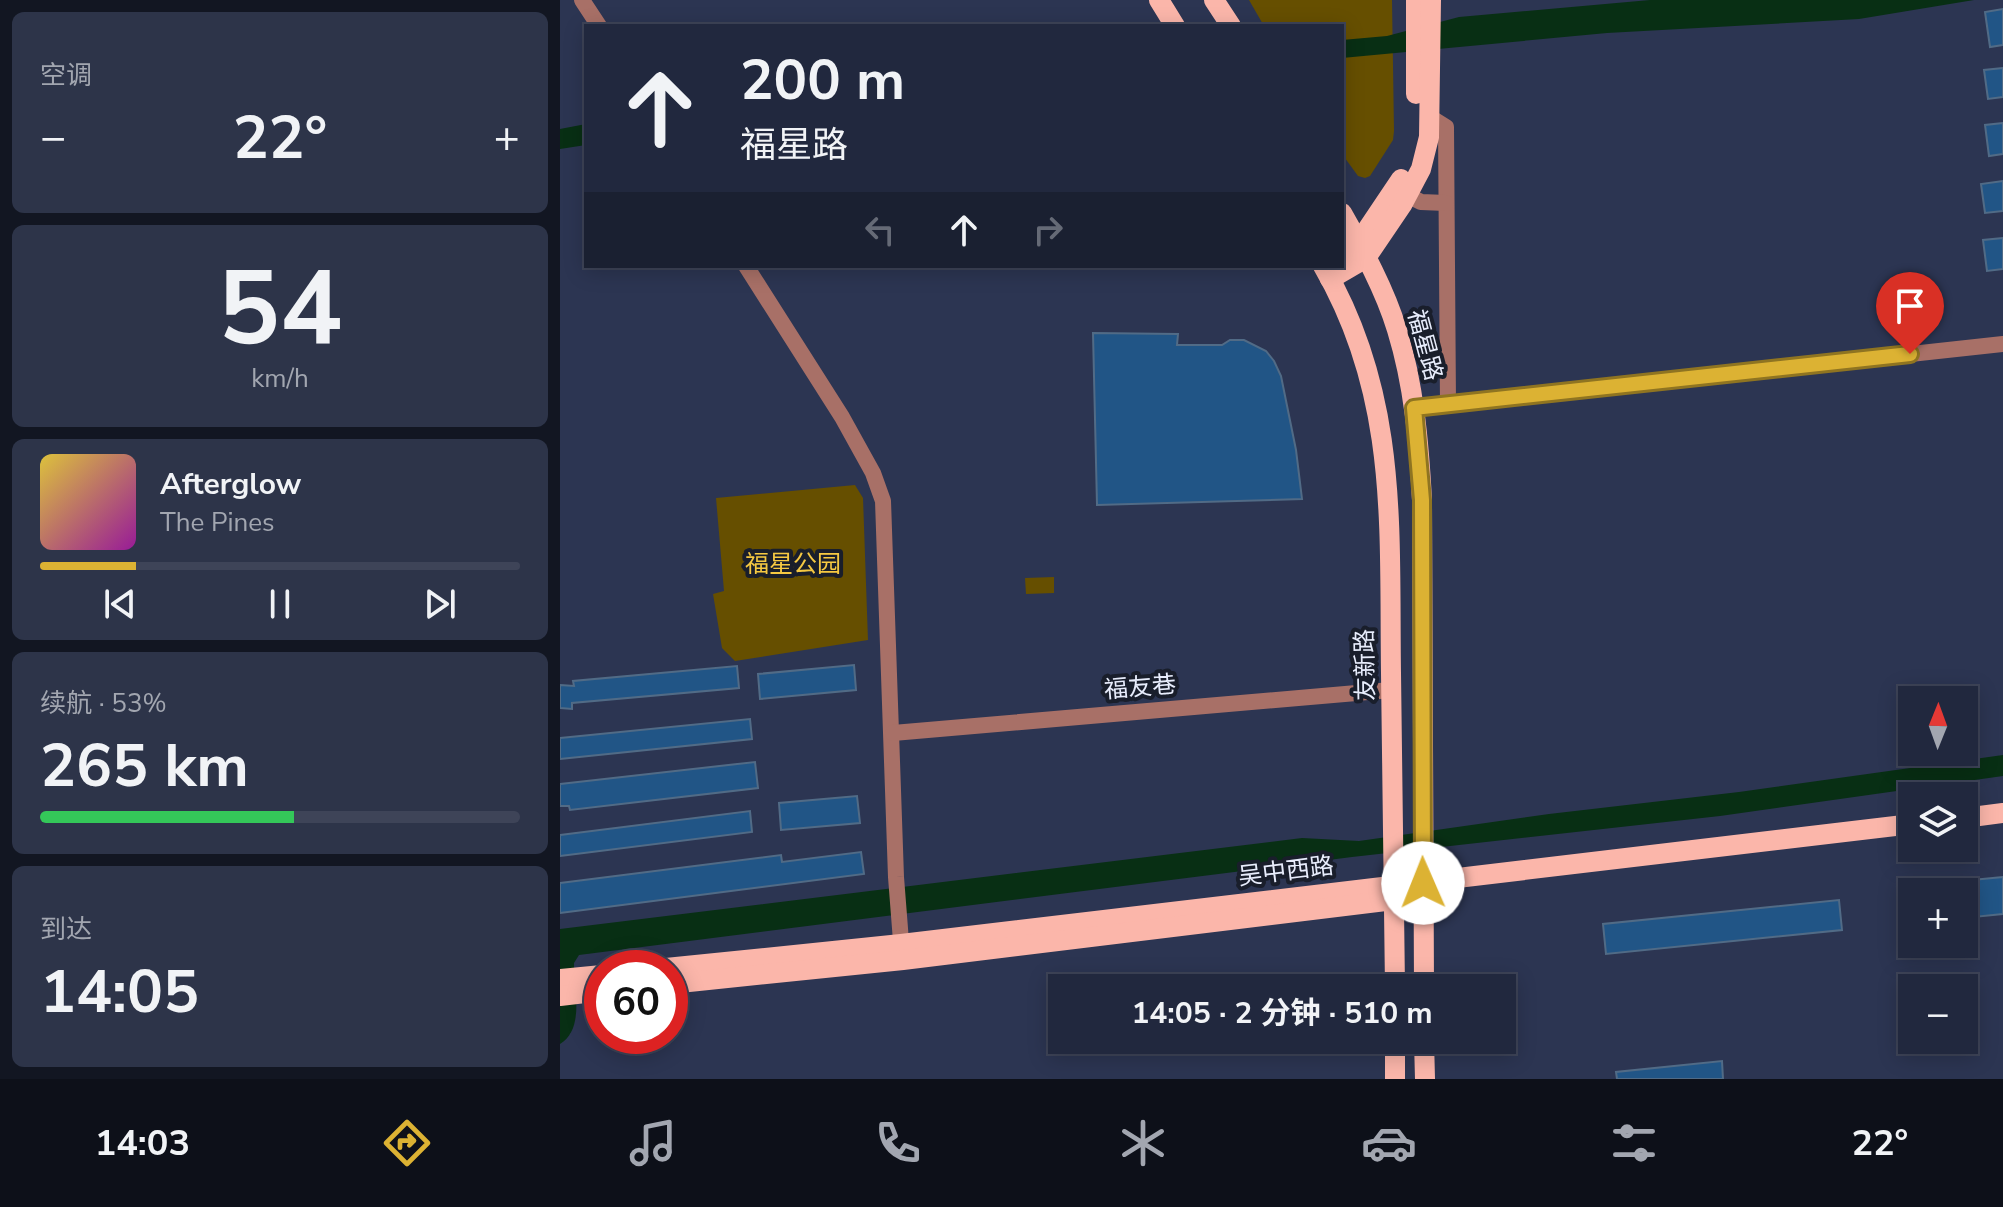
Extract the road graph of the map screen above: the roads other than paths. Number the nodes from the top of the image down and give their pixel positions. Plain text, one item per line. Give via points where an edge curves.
1 (582, 0) edge
2 (1159, 0) edge
3 (1214, 0) edge
4 (1423, 6) edge
5 (598, 24) edge
6 (1174, 24) edge
7 (1230, 24) edge
8 (1424, 54) junction
9 (1430, 117) junction
10 (1407, 195) junction
11 (1446, 203) junction
12 (1344, 219) edge
13 (1355, 251) edge
14 (747, 268) edge
15 (1326, 272) edge
16 (2003, 344) edge
17 (1448, 404) junction
18 (1414, 408) junction
19 (1391, 690) junction
20 (893, 733) junction
21 (2003, 813) edge
22 (1978, 816) edge
23 (1898, 826) edge
24 (2003, 827) edge
25 (1978, 830) edge
26 (1898, 839) edge
27 (1423, 890) junction
28 (1394, 892) junction
29 (902, 952) junction
30 (688, 967) edge
31 (1395, 974) edge
32 (1424, 974) edge
33 (688, 982) edge
34 (584, 984) edge
35 (560, 996) edge
36 (1395, 1054) edge
37 (1424, 1054) edge
38 (1395, 1079) edge
39 (1425, 1079) edge

1 - 5 street
2 - 6 main road
3 - 7 main road
4 - 8 main road
8 - 9 main road
8 - 13 main road via 1412,154
9 - 10 main road via 1425,159
9 - 11 street via 1446,127
10 - 11 street via 1421,202
10 - 13 main road
11 - 17 street
12 - 13 main road, 福星路
13 - 18 main road, 福星路 via 1397,327
14 - 20 street via 842,417 883,501
15 - 19 main road, 友新路 via 1360,345 1387,468
16 - 17 street
17 - 18 street
18 - 27 main road, 福星路 via 1422,500
19 - 20 street, 福友巷
19 - 28 main road, 友新路
20 - 29 street
21 - 22 main road
23 - 27 main road, 吴中西路
24 - 25 main road
26 - 27 main road, 吴中西路
27 - 28 main road, 吴中西路
27 - 32 main road
28 - 29 main road, 吴中西路
28 - 31 main road, 友新路
29 - 30 main road, 吴中西路
29 - 33 main road, 吴中西路
34 - 35 main road
36 - 38 main road
37 - 39 main road

